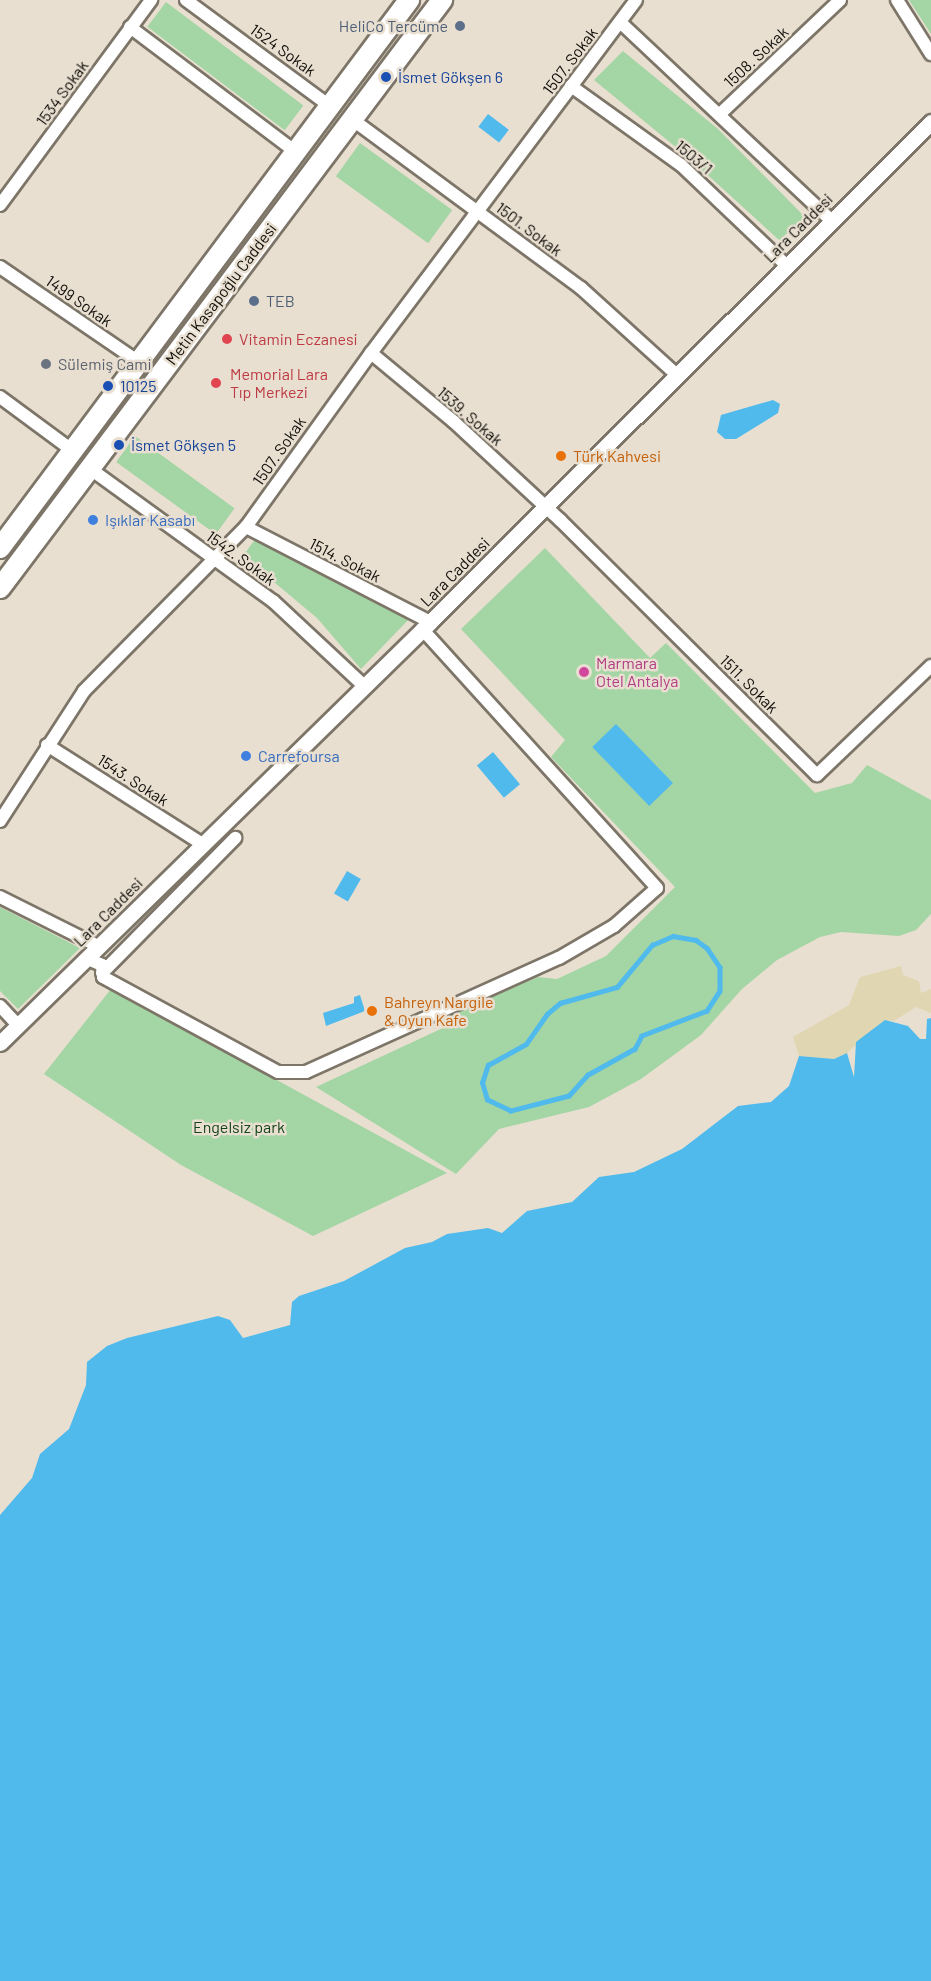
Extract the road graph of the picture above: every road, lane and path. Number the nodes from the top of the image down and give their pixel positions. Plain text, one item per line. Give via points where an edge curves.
1 (151, 0) edge
2 (186, 0) edge
3 (409, 0) edge
4 (442, 0) edge
5 (636, 0) edge
6 (840, 0) edge
7 (897, 0) edge
8 (620, 22) junction
9 (130, 27) junction
10 (931, 54) edge
11 (571, 86) junction
12 (330, 106) junction
13 (721, 112) junction
14 (353, 120) junction
15 (931, 122) edge
16 (296, 152) junction
17 (0, 206) edge
18 (477, 210) junction
19 (831, 220) junction
20 (786, 265) junction
21 (0, 267) edge
22 (370, 353) junction
23 (139, 362) junction
24 (676, 375) junction
25 (0, 397) edge
26 (72, 450) junction
27 (89, 468) junction
28 (546, 506) junction
29 (246, 527) junction
30 (0, 548) edge
31 (216, 560) junction
32 (0, 588) edge
33 (426, 626) junction
34 (931, 666) edge
35 (364, 686) junction
36 (47, 745) junction
37 (0, 821) edge
38 (235, 838) dead end
39 (201, 843) junction
40 (0, 897) edge
41 (100, 947) junction
42 (88, 959) junction
43 (102, 973) junction
44 (0, 1006) edge
45 (18, 1025) junction
46 (0, 1043) edge

1 - 9 street, 1534 Sokak
2 - 12 street, 1524 Sokak
3 - 12 main road, Metin Kasapoğlu Caddesi
4 - 14 main road, Metin Kasapoğlu Caddesi
5 - 8 street, 1507. Sokak
6 - 13 street, 1508. Sokak
7 - 10 street
8 - 11 street, 1507. Sokak
8 - 13 street
9 - 16 street
9 - 17 street, 1534 Sokak
11 - 18 street, 1507. Sokak
11 - 20 street, 1503/1 via 681,165
12 - 16 main road, Metin Kasapoğlu Caddesi
13 - 19 street
14 - 18 street, 1501. Sokak
14 - 27 main road, Metin Kasapoğlu Caddesi
15 - 19 street, Lara Caddesi
16 - 23 main road, Metin Kasapoğlu Caddesi
18 - 22 street, 1507. Sokak
18 - 24 street, 1501. Sokak via 580,288
19 - 20 street, Lara Caddesi
20 - 24 street, Lara Caddesi
21 - 23 street, 1499 Sokak
22 - 28 street, 1539. Sokak via 453,421
22 - 29 street, 1507. Sokak
23 - 26 main road, Metin Kasapoğlu Caddesi
24 - 28 street, Lara Caddesi
25 - 26 street
26 - 30 main road, Metin Kasapoğlu Caddesi
27 - 31 street, 1542. Sokak
27 - 32 main road, Metin Kasapoğlu Caddesi
28 - 33 street, Lara Caddesi
28 - 34 street, 1511. Sokak via 817,775
29 - 31 street, 1507. Sokak
29 - 33 street, 1514. Sokak
31 - 35 street, 1542. Sokak via 273,601
31 - 36 street, 1507. Sokak via 84,691
33 - 35 street, Lara Caddesi
33 - 43 street via 657,888 614,926 559,958 306,1072 278,1072
35 - 39 street, Lara Caddesi
36 - 37 street, 1507. Sokak
36 - 39 street, 1543. Sokak
38 - 43 street
39 - 41 street, Lara Caddesi
40 - 41 street
41 - 42 street, Lara Caddesi
42 - 43 street via 102,964
42 - 45 street, Lara Caddesi
44 - 45 street
45 - 46 street, Lara Caddesi

